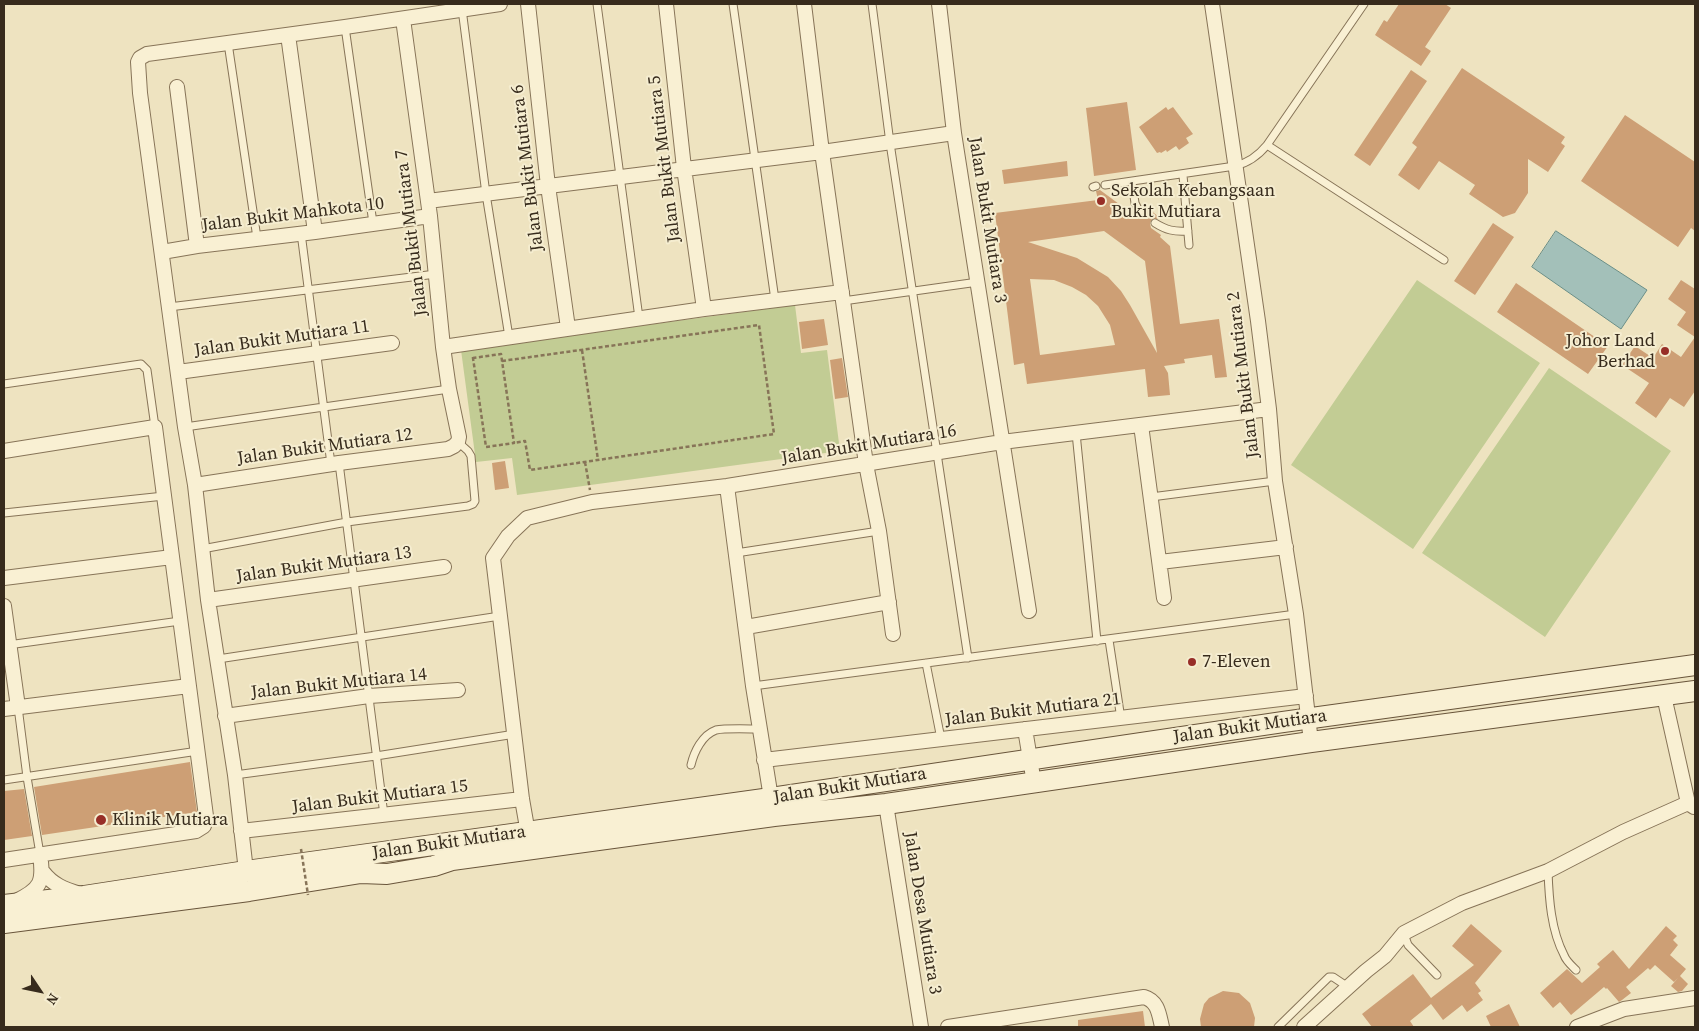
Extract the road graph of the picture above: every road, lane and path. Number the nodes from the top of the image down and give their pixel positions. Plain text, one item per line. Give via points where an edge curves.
1 (500, 4) edge
2 (528, 4) edge
3 (597, 4) edge
4 (666, 4) edge
5 (733, 4) edge
6 (804, 4) edge
7 (872, 4) edge
8 (939, 4) edge
9 (1212, 4) edge
10 (1364, 4) edge
11 (462, 9) junction
12 (403, 19) junction
13 (345, 27) junction
14 (288, 35) junction
15 (228, 43) junction
16 (177, 87) dead end
17 (954, 133) junction
18 (890, 143) junction
19 (1267, 146) junction
20 (822, 152) junction
21 (754, 160) junction
22 (1234, 166) junction
23 (684, 168) junction
24 (1183, 175) junction
25 (620, 176) junction
26 (1132, 182) junction
27 (1105, 185) dead end
28 (548, 186) junction
29 (486, 194) junction
30 (428, 201) junction
31 (1140, 212) dead end
32 (430, 216) junction
33 (373, 223) junction
34 (1155, 223) dead end
35 (1188, 231) junction
36 (308, 233) junction
37 (257, 238) junction
38 (1189, 244) dead end
39 (197, 246) junction
40 (162, 252) junction
41 (1444, 260) dead end
42 (436, 274) junction
43 (978, 282) junction
44 (309, 290) junction
45 (913, 291) junction
46 (843, 297) junction
47 (775, 300) junction
48 (169, 307) junction
49 (704, 309) junction
50 (639, 318) junction
51 (568, 328) junction
52 (509, 337) junction
53 (392, 342) dead end
54 (443, 346) junction
55 (582, 350) junction
56 (317, 352) junction
57 (502, 361) junction
58 (178, 372) junction
59 (4, 384) edge
60 (449, 389) junction
61 (324, 407) junction
62 (1269, 409) junction
63 (1141, 425) junction
64 (155, 427) junction
65 (185, 427) junction
66 (1076, 432) junction
67 (458, 442) junction
68 (1002, 442) junction
69 (514, 443) junction
70 (4, 451) edge
71 (936, 453) junction
72 (598, 460) junction
73 (585, 462) junction
74 (335, 464) junction
75 (866, 464) junction
76 (1275, 481) junction
77 (194, 485) junction
78 (727, 486) junction
79 (164, 496) junction
80 (1151, 497) junction
81 (592, 502) junction
82 (4, 513) edge
83 (347, 522) junction
84 (879, 531) junction
85 (1286, 547) junction
86 (202, 549) junction
87 (736, 553) junction
88 (172, 557) junction
89 (1160, 562) junction
90 (444, 567) dead end
91 (4, 578) edge
92 (355, 579) junction
93 (1164, 598) dead end
94 (208, 600) junction
95 (889, 602) junction
96 (4, 606) edge
97 (1029, 611) dead end
98 (1296, 614) junction
99 (500, 616) junction
100 (180, 621) junction
101 (746, 627) junction
102 (893, 634) dead end
103 (362, 637) junction
104 (1109, 640) junction
105 (1098, 641) junction
106 (6, 645) edge
107 (968, 658) junction
108 (218, 659) junction
109 (926, 663) junction
110 (1686, 666) edge
111 (1634, 673) junction
112 (189, 686) junction
113 (753, 686) junction
114 (458, 690) dead end
115 (1695, 691) edge
116 (369, 696) junction
117 (1306, 696) junction
118 (1664, 696) junction
119 (11, 708) edge
120 (226, 716) junction
121 (1121, 718) junction
122 (1308, 719) junction
123 (760, 729) junction
124 (1025, 729) junction
125 (514, 734) junction
126 (940, 739) junction
127 (1311, 742) junction
128 (198, 751) junction
129 (376, 756) junction
130 (1029, 759) junction
131 (764, 760) junction
132 (691, 765) dead end
133 (235, 775) junction
134 (27, 777) junction
135 (902, 778) junction
136 (4, 780) edge
137 (1034, 783) junction
138 (855, 785) junction
139 (1690, 786) edge
140 (771, 798) junction
141 (522, 799) junction
142 (886, 804) junction
143 (1692, 806) edge
144 (384, 816) junction
145 (241, 831) junction
146 (529, 840) junction
147 (301, 849) dead end
148 (40, 854) junction
149 (4, 860) edge
150 (246, 871) junction
151 (1548, 871) junction
152 (42, 872) junction
153 (288, 885) junction
154 (308, 895) dead end
155 (84, 896) junction
156 (209, 896) junction
157 (5, 911) edge
158 (1404, 933) junction
159 (1576, 970) dead end
160 (1437, 975) dead end
161 (1348, 987) junction
162 (1695, 998) edge
163 (921, 1027) edge
164 (948, 1027) edge
165 (1162, 1027) edge
166 (1278, 1027) edge
167 (1304, 1027) edge
168 (1577, 1027) edge

1 - 11 street
2 - 28 street, Jalan Bukit Mutiara 6
3 - 25 lane
4 - 23 street, Jalan Bukit Mutiara 5
5 - 21 lane
6 - 20 street
7 - 18 lane
8 - 17 street, Jalan Bukit Mutiara 3
9 - 22 street, Jalan Bukit Mutiara 2
10 - 19 lane
11 - 12 street
11 - 29 lane
12 - 13 street
12 - 30 street, Jalan Bukit Mutiara 7
13 - 14 street
13 - 33 lane
14 - 15 street
14 - 36 street
15 - 37 lane
15 - 40 street via 147,54 138,62
16 - 39 street
17 - 18 street
17 - 43 street, Jalan Bukit Mutiara 3
18 - 20 street
18 - 45 lane
19 - 22 lane via 1245,163
19 - 41 lane
20 - 21 street
20 - 46 street
21 - 23 street
21 - 47 lane
22 - 24 lane
22 - 62 street, Jalan Bukit Mutiara 2
23 - 25 street
23 - 49 street, Jalan Bukit Mutiara 5
24 - 26 lane
24 - 35 lane
25 - 28 street
25 - 50 lane
26 - 27 lane
26 - 31 lane
28 - 29 street
28 - 51 street, Jalan Bukit Mutiara 6
29 - 30 street
29 - 52 lane
30 - 32 street, Jalan Bukit Mutiara 7
32 - 33 street, Jalan Bukit Mahkota 10
32 - 42 street, Jalan Bukit Mutiara 7
33 - 36 street, Jalan Bukit Mahkota 10
34 - 35 lane via 1175,232
35 - 38 lane
36 - 37 street, Jalan Bukit Mahkota 10
36 - 44 lane
37 - 39 street, Jalan Bukit Mahkota 10
39 - 40 street, Jalan Bukit Mahkota 10
40 - 48 street
42 - 44 lane
42 - 54 street, Jalan Bukit Mutiara 7
43 - 45 lane
43 - 68 street, Jalan Bukit Mutiara 3
44 - 48 lane
44 - 56 lane
45 - 46 lane
45 - 71 lane
46 - 47 street
46 - 75 street
47 - 49 street
48 - 58 street
49 - 50 street
50 - 51 street
51 - 52 street
52 - 54 street
53 - 56 street, Jalan Bukit Mutiara 11
54 - 60 street, Jalan Bukit Mutiara 7
55 - 57 path
55 - 72 path
55 - 72 path via 759,325 774,434
56 - 58 street, Jalan Bukit Mutiara 11
56 - 61 lane
57 - 69 path
57 - 69 path via 502,354 473,358 486,447
58 - 65 street
59 - 64 lane via 141,364 147,370
60 - 61 lane
60 - 67 street, Jalan Bukit Mutiara 7 via 460,437
61 - 65 lane
61 - 74 lane
62 - 63 street, Jalan Bukit Mutiara 16
62 - 76 street, Jalan Bukit Mutiara 2
63 - 66 street, Jalan Bukit Mutiara 16
63 - 80 street
64 - 70 street
64 - 79 street
65 - 77 street
66 - 68 street, Jalan Bukit Mutiara 16
66 - 105 lane
67 - 74 street, Jalan Bukit Mutiara 12 via 448,449
67 - 83 lane via 471,456 473,504
68 - 71 street, Jalan Bukit Mutiara 16
68 - 97 street, Jalan Bukit Mutiara 3
69 - 73 path via 526,441 530,470
71 - 75 street, Jalan Bukit Mutiara 16
71 - 107 lane
72 - 73 path
73 - 81 path
74 - 77 street, Jalan Bukit Mutiara 12
74 - 83 lane
75 - 78 street, Jalan Bukit Mutiara 16
75 - 84 street
76 - 80 lane
76 - 85 street, Jalan Bukit Mutiara 2
77 - 86 street
78 - 81 street, Jalan Bukit Mutiara 16
78 - 87 street
79 - 82 lane
79 - 88 street
80 - 89 street
81 - 99 street, Jalan Bukit Mutiara 16 via 527,518 508,536 494,558
83 - 86 lane
83 - 92 lane
84 - 87 lane
84 - 95 street
85 - 89 street
85 - 98 street, Jalan Bukit Mutiara 2
86 - 94 street
87 - 101 street
88 - 91 street
88 - 100 street
89 - 93 street
90 - 92 street, Jalan Bukit Mutiara 13
92 - 94 street, Jalan Bukit Mutiara 13
92 - 103 lane
94 - 108 street
95 - 101 street
95 - 102 street
96 - 106 street
98 - 104 lane
98 - 117 street, Jalan Bukit Mutiara 2
99 - 103 lane
99 - 125 street
100 - 106 lane
100 - 112 street
101 - 113 street
103 - 108 lane
103 - 116 lane
104 - 105 lane
104 - 121 lane
105 - 107 lane
106 - 119 street
107 - 109 lane
108 - 120 street
109 - 113 lane
109 - 126 lane
110 - 111 street, Jalan Bukit Mutiara
110 - 118 street via 1668,676 1664,683
111 - 118 street via 1650,679
111 - 122 street, Jalan Bukit Mutiara
112 - 119 street
112 - 128 street
113 - 123 street
114 - 116 street, Jalan Bukit Mutiara 14
115 - 118 street, Jalan Bukit Mutiara
116 - 120 street, Jalan Bukit Mutiara 14
116 - 129 lane
117 - 121 street, Jalan Bukit Mutiara 21
117 - 122 street, Jalan Bukit Mutiara 2
118 - 127 street, Jalan Bukit Mutiara
118 - 139 street
119 - 134 lane
120 - 133 street
121 - 124 street, Jalan Bukit Mutiara 21
122 - 127 street, Jalan Bukit Mutiara 2
122 - 130 street, Jalan Bukit Mutiara
123 - 131 street
123 - 132 lane via 716,730 705,738
124 - 126 street, Jalan Bukit Mutiara 21
124 - 130 street
125 - 129 lane
125 - 141 street
126 - 131 street, Jalan Bukit Mutiara 21
127 - 137 street, Jalan Bukit Mutiara
128 - 134 lane
128 - 148 street via 206,816 204,826 196,831
129 - 133 lane
129 - 144 lane
130 - 135 street, Jalan Bukit Mutiara
130 - 137 street
131 - 140 street
133 - 145 street
134 - 136 lane
134 - 148 lane
135 - 138 street, Jalan Bukit Mutiara
135 - 142 street via 893,785
137 - 142 street, Jalan Bukit Mutiara
138 - 140 street, Jalan Bukit Mutiara
138 - 142 street via 878,794
139 - 143 street
140 - 146 street, Jalan Bukit Mutiara
141 - 144 street, Jalan Bukit Mutiara 15
141 - 146 street
142 - 146 street, Jalan Bukit Mutiara
142 - 163 street, Jalan Desa Mutiara 3
143 - 151 street via 1623,832
144 - 145 street, Jalan Bukit Mutiara 15
145 - 150 street
146 - 150 street, Jalan Bukit Mutiara
146 - 153 street, Jalan Bukit Mutiara via 434,866
147 - 154 path, bridge
148 - 149 street
148 - 152 street
150 - 153 street via 263,883
150 - 155 street, Jalan Bukit Mutiara
150 - 156 street via 238,883
151 - 158 street via 1462,903
151 - 159 lane via 1549,898 1558,942 1564,957
152 - 155 street via 50,882
152 - 157 street via 40,882 31,893
153 - 156 street, Jalan Bukit Mutiara
155 - 157 street, Jalan Bukit Mutiara
156 - 157 street, Jalan Bukit Mutiara
158 - 160 lane via 1408,945
158 - 161 street via 1385,956
161 - 166 lane via 1329,977
161 - 167 street
162 - 168 street via 1624,1009
164 - 165 street via 1144,997 1156,1004

